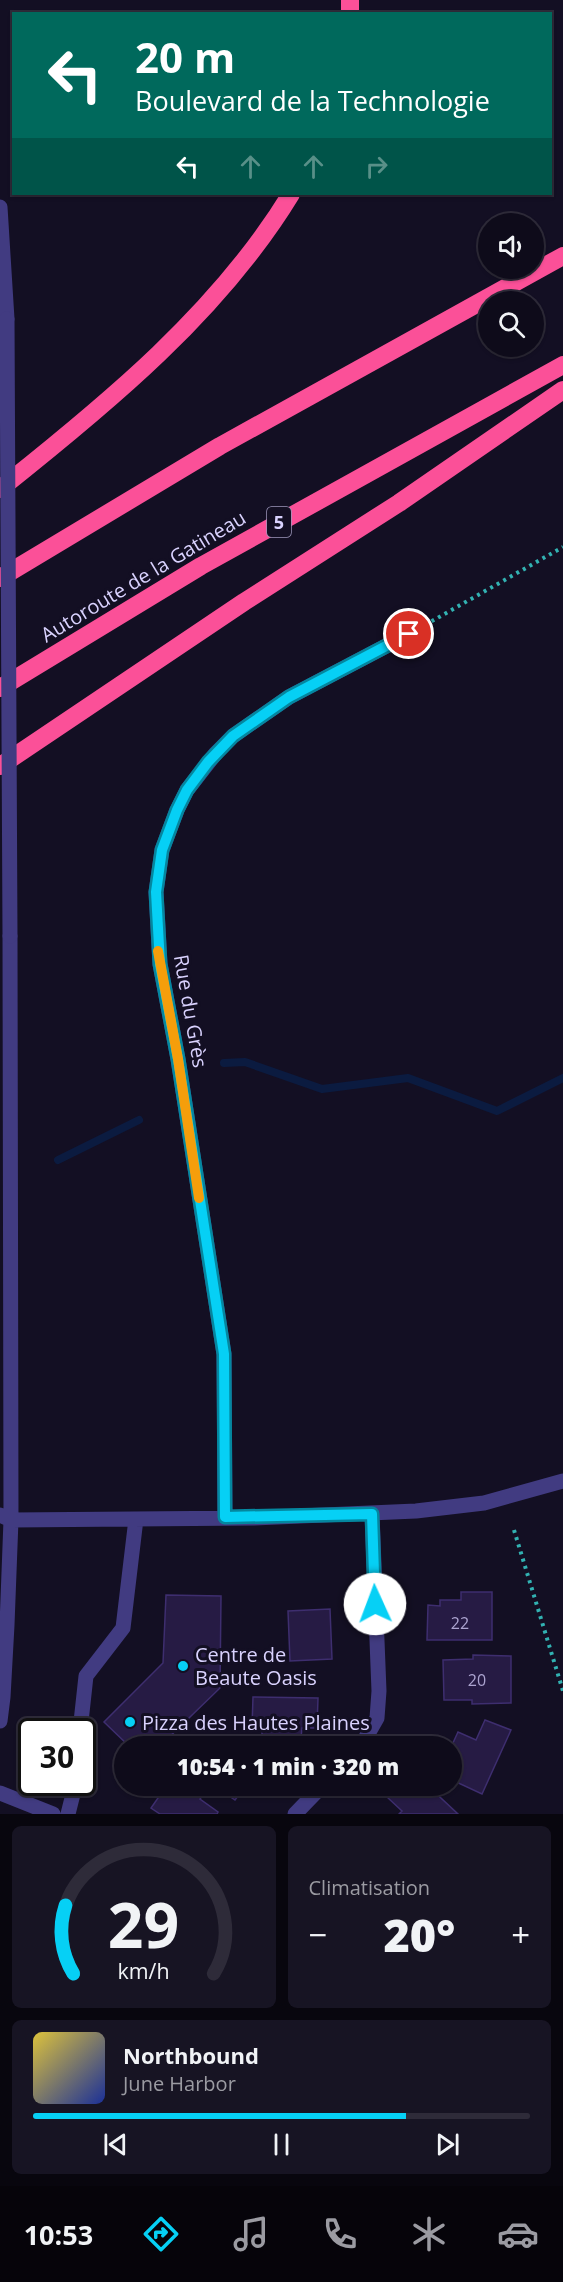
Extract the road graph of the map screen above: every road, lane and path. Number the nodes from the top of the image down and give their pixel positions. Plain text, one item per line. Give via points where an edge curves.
1 (290, 195) edge
2 (0, 207) edge
3 (563, 256) edge
4 (563, 365) edge
5 (563, 390) edge
6 (0, 489) edge
7 (563, 547) edge
8 (0, 578) edge
9 (409, 634) joint
10 (0, 688) edge
11 (0, 766) edge
12 (563, 1480) edge
13 (372, 1514) junction
14 (225, 1517) junction
15 (4, 1520) edge
16 (136, 1520) junction
17 (514, 1530) dead end
18 (563, 1691) edge
19 (81, 1718) edge
20 (0, 1721) edge
21 (367, 1736) edge
22 (0, 1793) edge
23 (75, 1796) edge
24 (312, 1796) edge
25 (53, 1814) edge
26 (68, 1814) edge
27 (295, 1814) edge

1 - 6 highway via 248,255 182,329 117,392
2 - 15 street, bridge via 7,319 10,936
3 - 8 highway via 220,446
4 - 10 highway, Autoroute de la Gatineau / 5 via 201,566
5 - 11 highway
7 - 9 path
9 - 14 street, Rue du Grès via 289,697 233,736 187,790 162,850 156,892 160,964 224,1354
12 - 13 street via 484,1503
13 - 14 street
13 - 21 street via 379,1691 377,1719
14 - 16 street
15 - 16 street
15 - 20 street via 6,1656
16 - 19 street via 125,1621 120,1634 86,1676
17 - 18 path
22 - 25 street
23 - 26 street
24 - 27 street

